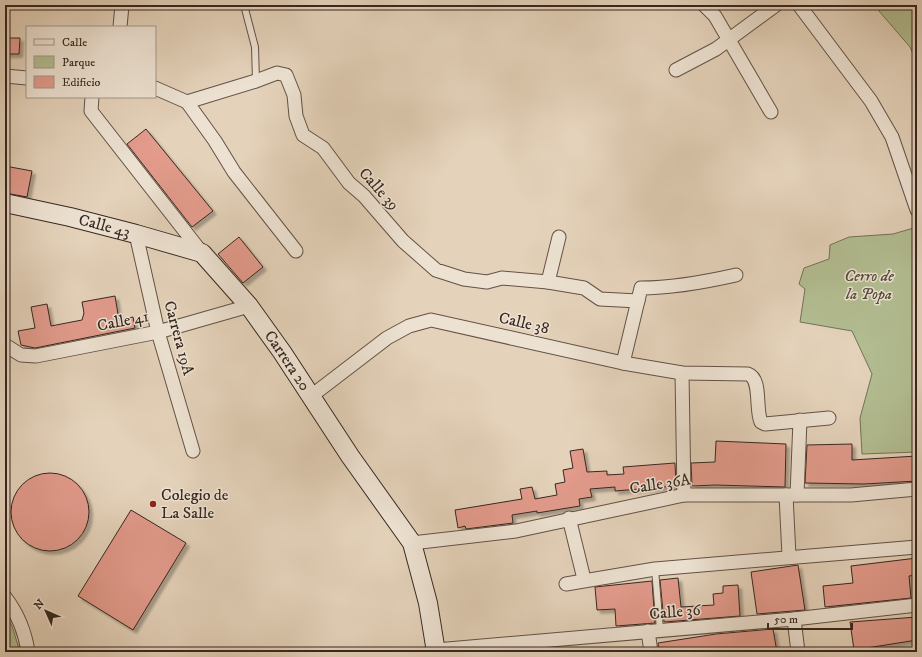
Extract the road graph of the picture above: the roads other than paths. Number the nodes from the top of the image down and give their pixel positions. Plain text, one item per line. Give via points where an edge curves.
1 (122, 5) edge
2 (244, 5) edge
3 (704, 5) edge
4 (776, 5) edge
5 (799, 5) edge
6 (120, 26) edge
7 (730, 41) junction
8 (676, 70) dead end
9 (5, 76) edge
10 (26, 78) edge
11 (256, 81) junction
12 (156, 88) edge
13 (92, 98) edge
14 (187, 102) junction
15 (771, 112) dead end
16 (5, 203) edge
17 (917, 210) edge
18 (136, 234) junction
19 (559, 237) dead end
20 (296, 251) dead end
21 (202, 254) junction
22 (736, 275) dead end
23 (548, 282) junction
24 (638, 301) junction
25 (249, 306) junction
26 (158, 332) junction
27 (5, 345) edge
28 (623, 363) junction
29 (682, 373) junction
30 (310, 397) junction
31 (829, 418) dead end
32 (800, 420) junction
33 (193, 451) dead end
34 (917, 489) edge
35 (684, 495) junction
36 (791, 495) junction
37 (569, 518) junction
38 (412, 543) junction
39 (917, 546) edge
40 (789, 556) junction
41 (655, 569) junction
42 (584, 579) junction
43 (566, 584) dead end
44 (5, 597) edge
45 (917, 605) edge
46 (794, 619) junction
47 (654, 630) junction
48 (534, 646) edge
49 (436, 651) edge
50 (28, 652) edge
51 (652, 652) edge
52 (798, 652) edge

1 - 6 street
2 - 11 lane via 255,47
3 - 7 street via 715,16
4 - 7 street
5 - 17 street via 871,101 892,137
7 - 8 street
7 - 15 street
9 - 10 street
11 - 14 street, Calle 39
11 - 23 street, Calle 39 via 277,73 286,75 294,95 296,116 303,135 323,148 349,183 364,196 402,241 436,270 464,279 488,282 502,278
12 - 14 street
13 - 21 street, Carrera 20 via 91,111
14 - 20 street via 215,140 234,172
16 - 18 street, Calle 43 via 70,216
18 - 21 street, Calle 43
18 - 26 street, Carrera 19A
19 - 23 street
21 - 25 street, Carrera 20
22 - 24 street via 662,288 641,288
23 - 24 street via 584,288 600,299
24 - 28 street
25 - 26 street, Calle 41
25 - 30 street, Carrera 20
26 - 27 street, Calle 41 via 36,356 21,355
26 - 33 street, Carrera 19A
28 - 29 street, Calle 38
28 - 30 street, Calle 38 via 431,320 409,326 387,338
29 - 32 street, Calle 38 via 748,374 756,381 758,416 761,422 765,424
29 - 35 street
30 - 38 street, Carrera 20
31 - 32 street
32 - 36 street
34 - 36 street, Calle 36A
35 - 36 street, Calle 36A
35 - 37 street, Calle 36A
36 - 40 street
37 - 38 street, Calle 36A via 516,531
37 - 42 street
38 - 49 street, Carrera 20 via 428,604
39 - 40 street
40 - 41 street
41 - 42 street
41 - 47 lane
42 - 43 street
44 - 50 street via 25,633
45 - 46 street, Calle 36
46 - 47 street, Calle 36
46 - 52 street
47 - 48 street, Calle 36
47 - 51 street
48 - 49 street, Calle 36

